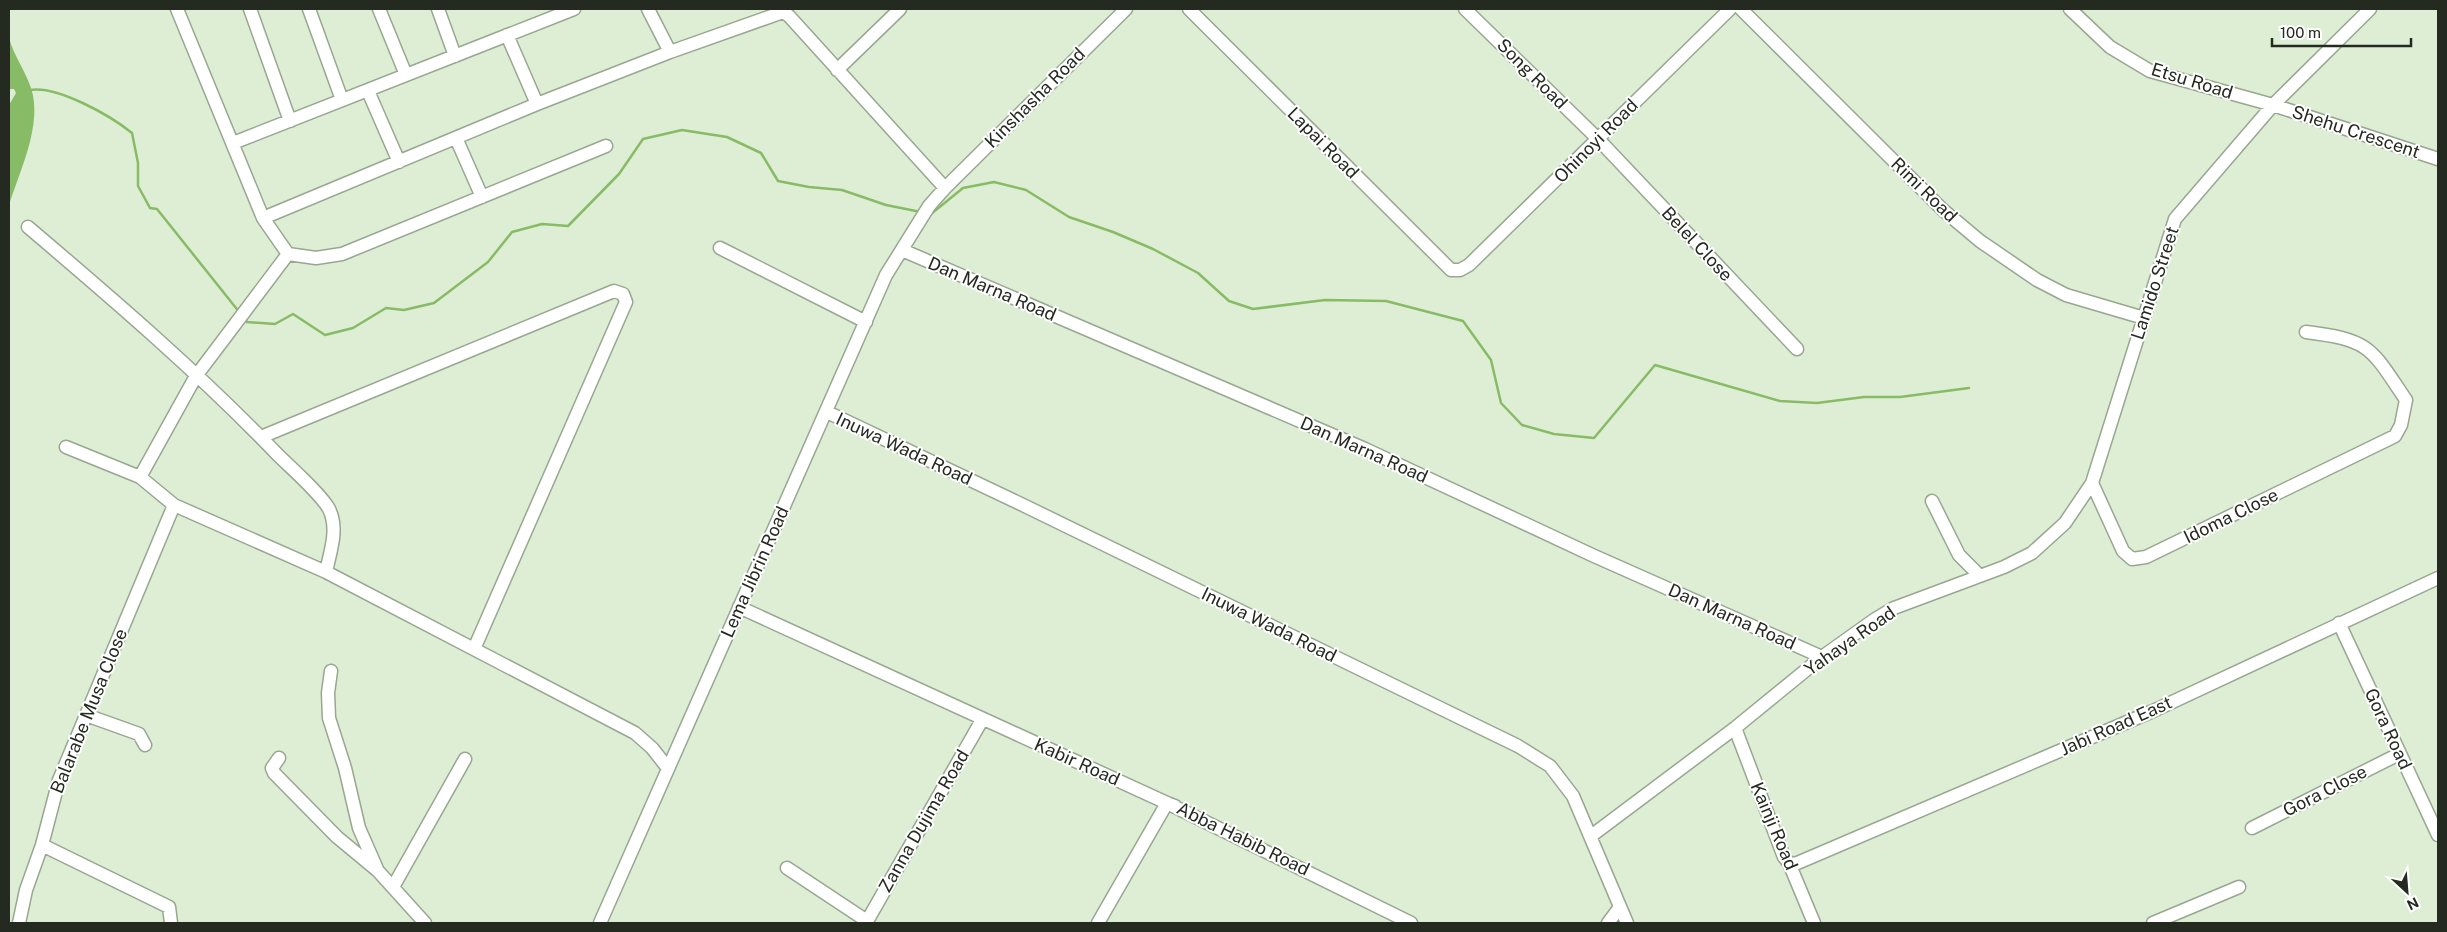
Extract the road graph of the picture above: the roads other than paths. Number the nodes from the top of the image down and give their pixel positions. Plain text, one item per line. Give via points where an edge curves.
1 (177, 9) edge
2 (250, 9) edge
3 (309, 9) edge
4 (379, 9) edge
5 (438, 9) edge
6 (574, 9) edge
7 (648, 9) edge
8 (900, 9) edge
9 (1126, 9) edge
10 (1189, 9) edge
11 (1465, 9) edge
12 (1730, 9) edge
13 (1741, 9) edge
14 (2070, 9) edge
15 (2370, 9) edge
16 (784, 11) edge
17 (507, 35) junction
18 (670, 52) junction
19 (455, 56) junction
20 (837, 70) junction
21 (406, 75) junction
22 (368, 91) junction
23 (342, 100) junction
24 (537, 104) junction
25 (2273, 104) junction
26 (290, 121) junction
27 (456, 138) junction
28 (1598, 139) junction
29 (233, 143) junction
30 (606, 146) dead end
31 (2438, 159) edge
32 (399, 162) junction
33 (945, 188) junction
34 (482, 197) junction
35 (929, 206) joint
36 (263, 218) junction
37 (28, 227) dead end
38 (720, 248) dead end
39 (902, 250) junction
40 (288, 254) junction
41 (1460, 270) joint
42 (2144, 318) junction
43 (866, 322) junction
44 (2306, 332) dead end
45 (1797, 349) dead end
46 (196, 376) junction
47 (826, 412) junction
48 (261, 437) junction
49 (66, 446) dead end
50 (2100, 455) joint
51 (140, 477) junction
52 (2092, 483) junction
53 (1932, 501) dead end
54 (174, 505) junction
55 (326, 572) junction
56 (1980, 576) junction
57 (2438, 578) edge
58 (739, 607) junction
59 (2339, 623) junction
60 (474, 649) junction
61 (1822, 657) junction
62 (331, 671) dead end
63 (86, 715) junction
64 (982, 720) junction
65 (1735, 728) junction
66 (145, 745) dead end
67 (2399, 754) junction
68 (279, 758) dead end
69 (464, 759) dead end
70 (667, 767) junction
71 (1167, 802) junction
72 (2252, 828) dead end
73 (2438, 835) edge
74 (1591, 836) junction
75 (42, 845) junction
76 (1789, 863) junction
77 (626, 864) junction
78 (788, 868) dead end
79 (378, 871) junction
80 (393, 887) junction
81 (2239, 887) dead end
82 (1620, 907) junction
83 (866, 922) edge
84 (19, 923) edge
85 (171, 923) edge
86 (425, 923) edge
87 (594, 923) edge
88 (600, 923) edge
89 (1098, 923) edge
90 (1411, 923) edge
91 (1417, 923) edge
92 (1608, 923) edge
93 (1627, 923) edge
94 (1814, 923) edge
95 (2153, 923) edge

1 - 29 street
2 - 26 street
3 - 23 street
4 - 21 street
5 - 19 street
6 - 17 street
7 - 18 street
8 - 20 street
9 - 33 street, Kinshasha Road
10 - 41 street, Lapai Road via 1451,270
11 - 28 street, Song Road
12 - 28 street, Ohinoyi Road
13 - 42 street, Rimi Road via 1943,210 1980,241 2037,280 2066,295
14 - 25 street, Etsu Road via 2110,47 2150,71
15 - 25 street, Lamido Street
16 - 18 street
16 - 20 street
17 - 19 street
17 - 24 street
18 - 24 street
19 - 21 street
20 - 33 street
21 - 22 street
22 - 23 street
22 - 32 street
23 - 26 street
24 - 27 street
25 - 31 street, Shehu Crescent
25 - 42 street, Lamido Street via 2175,219
26 - 29 street
27 - 32 street
27 - 34 street
28 - 41 street, Ohinoyi Road via 1469,265
28 - 45 street, Belel Close
29 - 36 street
30 - 34 street
32 - 36 street
33 - 35 street, Kinshasha Road
34 - 40 street via 342,254 316,258
35 - 39 street, Lema Jibrin Road
36 - 40 street
37 - 46 street
38 - 43 street
39 - 43 street, Lema Jibrin Road via 886,275
39 - 61 street, Dan Marna Road via 1366,449 1592,555
40 - 46 street
42 - 50 street, Lamido Street
43 - 47 street, Lema Jibrin Road
44 - 52 street, Idoma Close via 2343,336 2376,355 2406,400 2401,425 2395,436 2146,557 2132,559 2123,551
46 - 48 street
46 - 51 street
47 - 58 street, Lema Jibrin Road
47 - 74 street, Inuwa Wada Road via 1518,746 1550,766 1573,796
48 - 55 street via 329,509 335,533
48 - 60 street via 614,291 623,294 626,302
49 - 51 street
50 - 52 street, Yahaya Road
51 - 54 street
52 - 56 street, Yahaya Road via 2066,523 2050,539 2032,553
53 - 56 street via 1958,555
54 - 55 street
54 - 63 street, Balarabe Musa Close
55 - 60 street
56 - 61 street, Yahaya Road via 1894,608
57 - 59 street, Jabi Road East
58 - 64 street, Kabir Road
58 - 70 street, Lema Jibrin Road
59 - 67 street, Gora Road
59 - 76 street, Jabi Road East via 2144,715 1795,864
60 - 70 street via 635,733
61 - 65 street, Yahaya Road
62 - 79 street via 329,718 359,828
63 - 66 street via 139,734
63 - 75 street, Balarabe Musa Close via 59,780
64 - 71 street, Kabir Road
64 - 83 street, Zanna Dujima Road
65 - 74 street, Yahaya Road
65 - 76 street, Kainji Road
67 - 72 street, Gora Close
67 - 73 street, Gora Road
68 - 79 street via 272,768 274,773 337,836
69 - 80 street
70 - 77 street, Lema Jibrin Road
71 - 89 street, Abba Habib Road
71 - 90 street, Kabir Road
71 - 91 street, Abba Habib Road
74 - 82 street, Inuwa Wada Road
75 - 84 street, Balarabe Musa Close via 26,890
75 - 85 street via 169,907
76 - 94 street, Kainji Road
77 - 87 street
77 - 88 street, Lema Jibrin Road
78 - 83 street
79 - 80 street
80 - 86 street
81 - 95 street
82 - 92 street
82 - 93 street, Inuwa Wada Road

